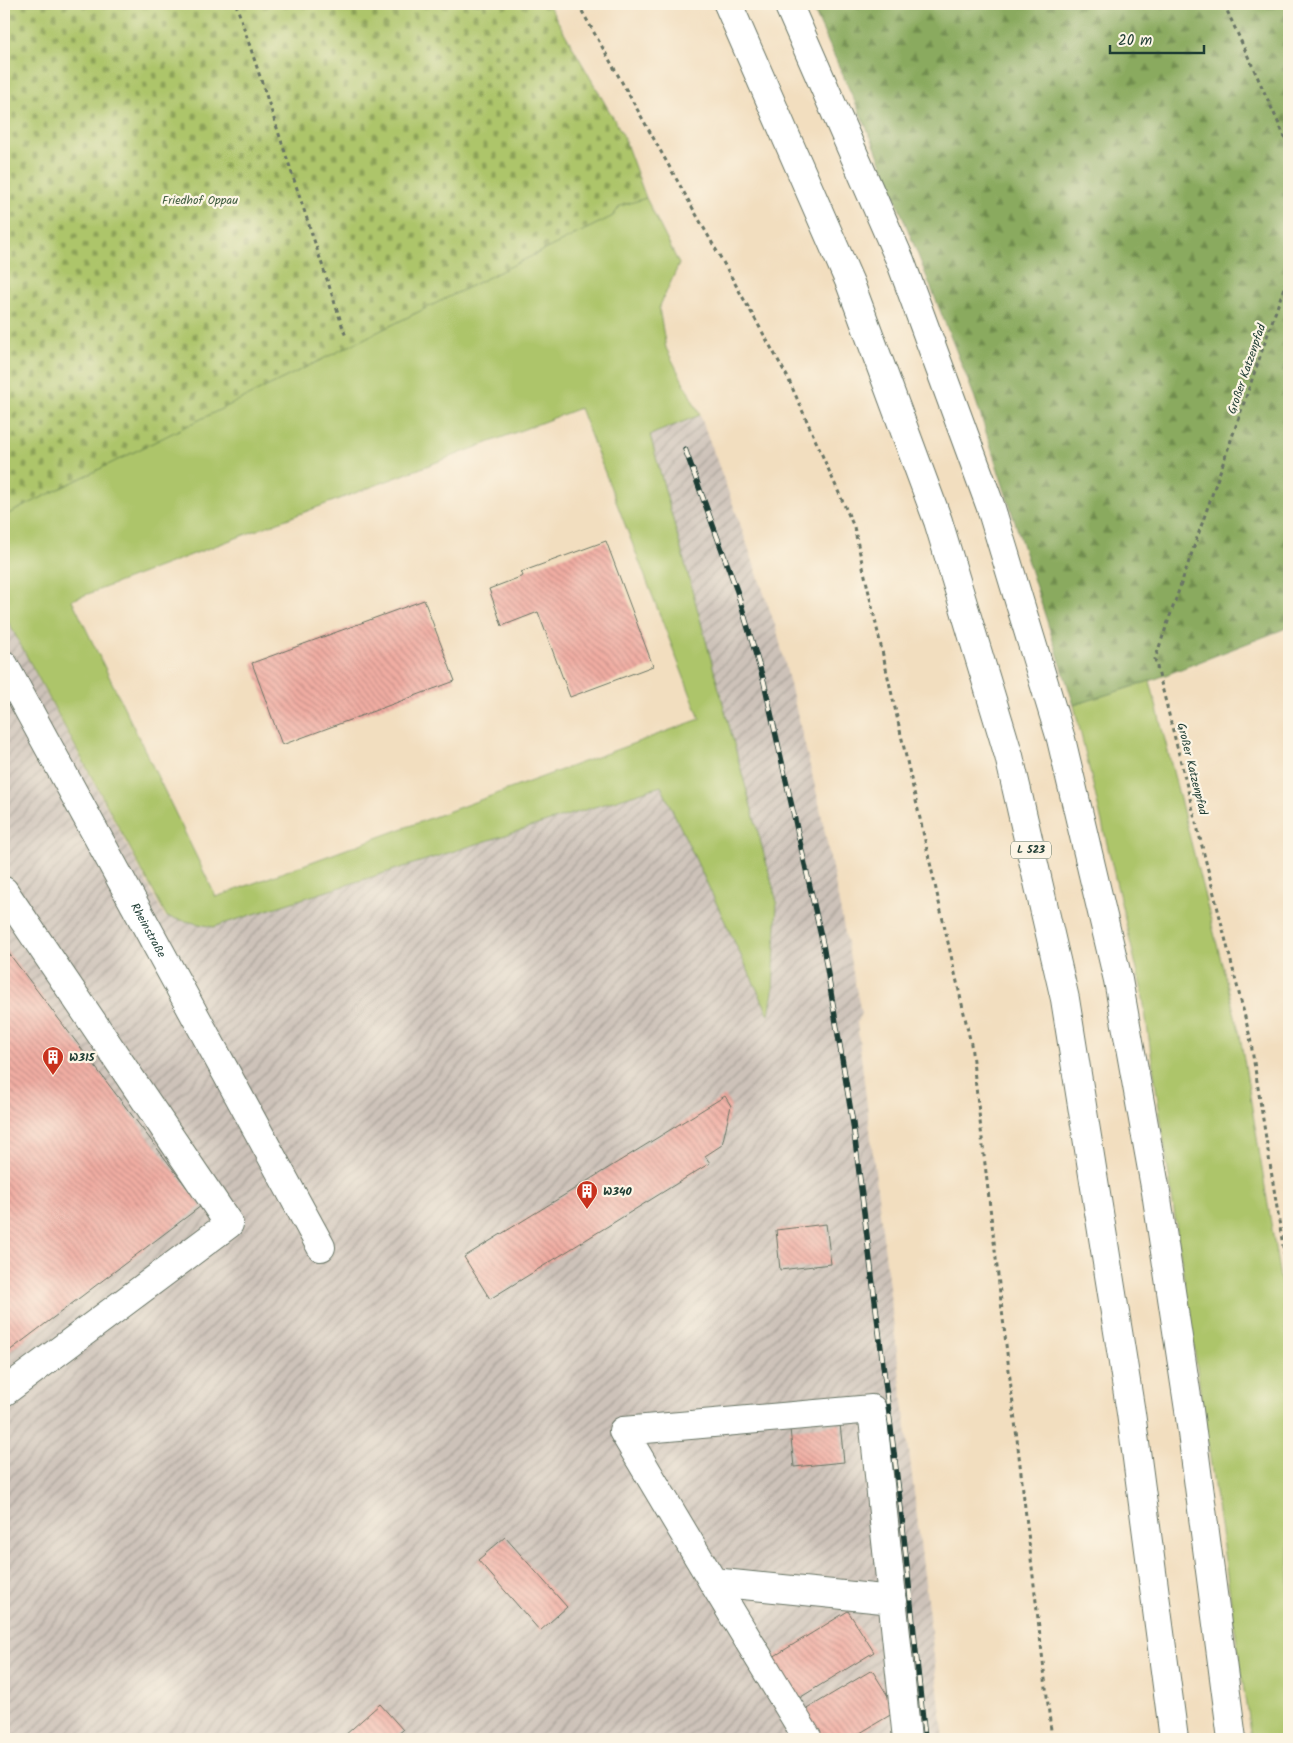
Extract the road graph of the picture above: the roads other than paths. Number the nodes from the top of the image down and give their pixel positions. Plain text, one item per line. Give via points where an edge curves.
1 (728, 4) edge
2 (788, 4) edge
3 (4, 665) edge
4 (4, 890) edge
5 (321, 1247) dead end
6 (4, 1392) edge
7 (713, 1582) junction
8 (892, 1600) junction
9 (808, 1739) edge
10 (907, 1739) edge
11 (1174, 1739) edge
12 (1232, 1739) edge

1 - 11 main road, L 523 via 850,283 938,521 1009,756 1064,999 1131,1413
2 - 12 main road via 900,260 990,505 1061,739 1118,980 1156,1192
3 - 5 main road, Rheinstraße
4 - 6 main road via 229,1224
7 - 8 main road
7 - 8 main road via 623,1431 872,1409
7 - 9 main road
8 - 10 main road

